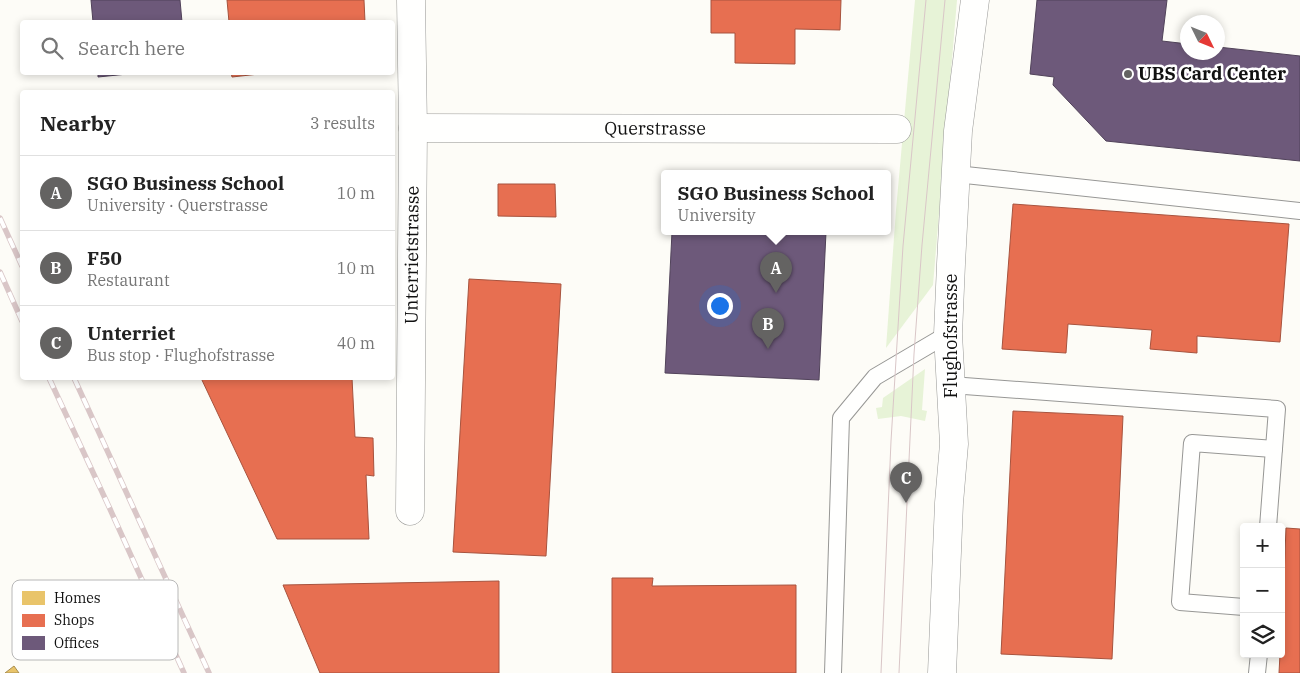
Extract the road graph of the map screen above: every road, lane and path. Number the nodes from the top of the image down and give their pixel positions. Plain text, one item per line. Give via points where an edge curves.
1 (411, 0) edge
2 (975, 0) edge
3 (414, 128) junction
4 (897, 130) dead end
5 (956, 174) junction
6 (1300, 211) edge
7 (948, 334) junction
8 (950, 385) junction
9 (1274, 449) junction
10 (410, 511) dead end
11 (1268, 523) edge
12 (1240, 607) edge
13 (1259, 658) edge
14 (834, 673) edge
15 (942, 673) edge
16 (1257, 673) edge

1 - 3 street, Unterrietstrasse
2 - 5 street, Flughofstrasse via 958,131
3 - 4 street, Querstrasse
3 - 10 street, Unterrietstrasse
5 - 6 lane
5 - 7 street, Flughofstrasse
7 - 8 street, Flughofstrasse
7 - 14 lane via 875,377 842,418
8 - 9 lane via 1277,409
8 - 15 street, Flughofstrasse via 954,444
9 - 11 lane
9 - 12 lane via 1192,443 1180,602
13 - 16 lane

